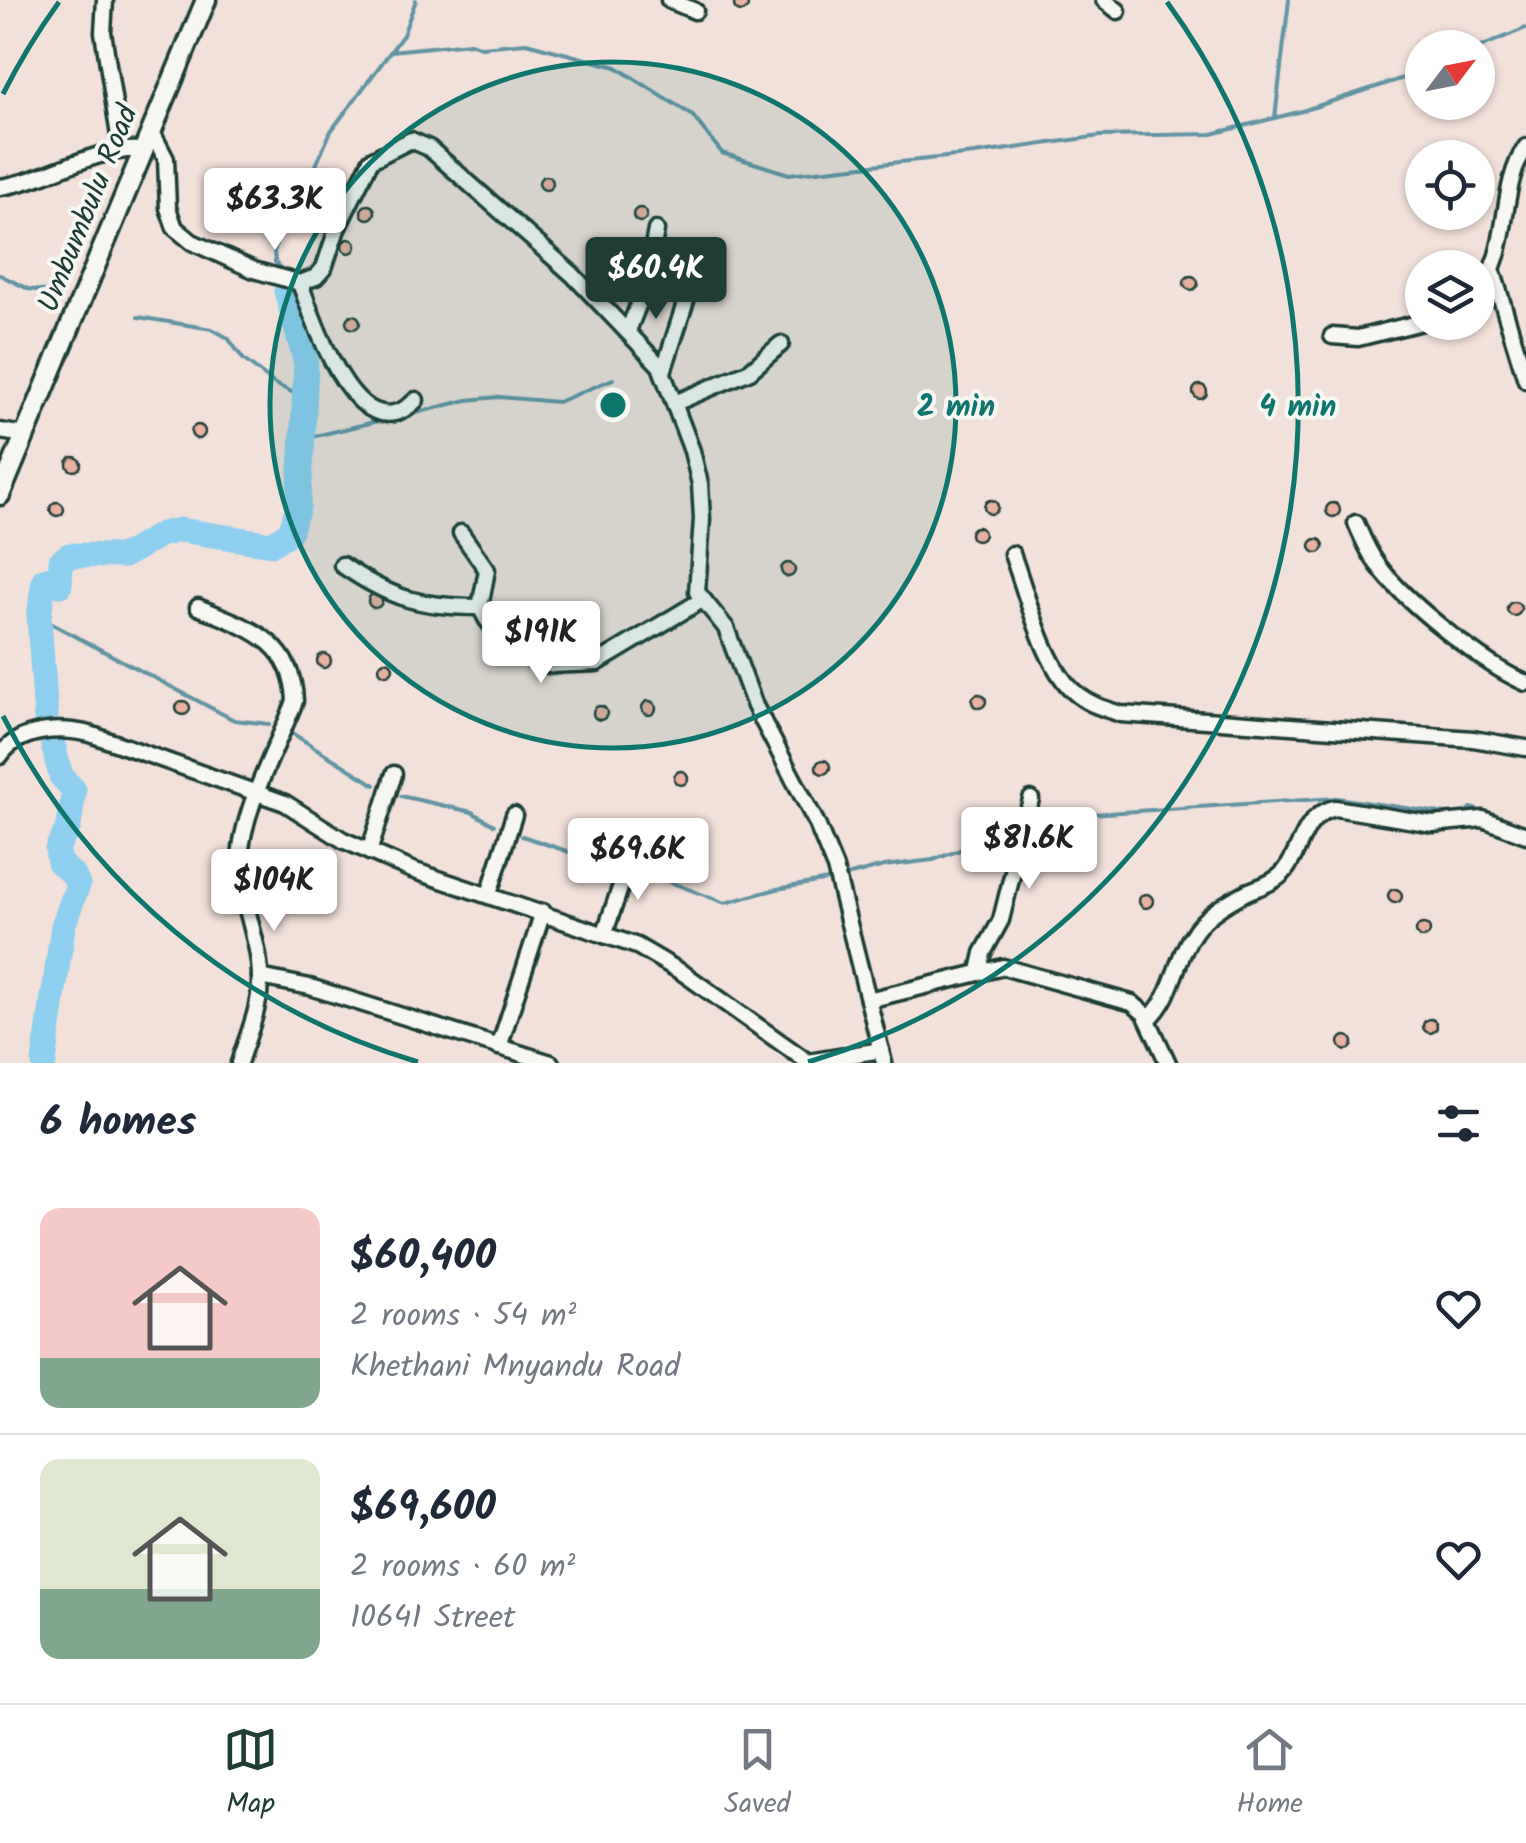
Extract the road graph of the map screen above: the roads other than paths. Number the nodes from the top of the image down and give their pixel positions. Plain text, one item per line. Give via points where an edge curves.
1 (105, 0) edge
2 (206, 0) edge
3 (670, 0) edge
4 (1104, 0) edge
5 (1118, 11) dead end
6 (695, 12) dead end
7 (152, 130) junction
8 (1526, 147) edge
9 (121, 149) junction
10 (142, 150) junction
11 (0, 186) edge
12 (656, 230) dead end
13 (1495, 256) edge
14 (1495, 280) edge
15 (300, 283) junction
16 (692, 285) dead end
17 (1405, 326) edge
18 (628, 331) junction
19 (1332, 336) dead end
20 (781, 344) dead end
21 (663, 372) junction
22 (1526, 380) edge
23 (416, 400) dead end
24 (676, 403) junction
25 (9, 428) edge
26 (0, 495) edge
27 (1356, 523) dead end
28 (460, 533) dead end
29 (1012, 554) dead end
30 (342, 565) dead end
31 (702, 600) junction
32 (198, 607) dead end
33 (480, 607) junction
34 (1526, 682) edge
35 (3, 747) edge
36 (1526, 748) edge
37 (394, 774) dead end
38 (258, 792) junction
39 (1030, 799) dead end
40 (514, 815) dead end
41 (1526, 835) edge
42 (369, 852) junction
43 (631, 856) dead end
44 (489, 894) junction
45 (542, 912) junction
46 (604, 934) junction
47 (979, 971) junction
48 (260, 977) junction
49 (868, 1000) junction
50 (1148, 1019) junction
51 (498, 1047) junction
52 (882, 1057) edge
53 (808, 1062) edge
54 (239, 1063) edge
55 (551, 1063) edge
56 (1168, 1063) edge

1 - 9 street via 103,32
2 - 7 main road, Umbumbulu Road
3 - 6 street
4 - 5 street
7 - 10 main road, Umbumbulu Road
7 - 15 street via 166,159 175,228 254,270
8 - 13 street via 1512,176
9 - 10 street
9 - 11 street
10 - 25 main road, Umbumbulu Road
12 - 18 street via 640,308
14 - 22 street
15 - 18 street via 324,268 371,160 411,140 448,162
15 - 23 street via 324,347 360,401 388,414
16 - 21 street
17 - 19 street via 1358,338
18 - 21 street
20 - 24 street via 750,372
21 - 24 street
24 - 31 street via 700,484 696,582
25 - 26 main road, Umbumbulu Road
27 - 34 street via 1399,588 1483,659
28 - 33 street via 487,570
29 - 36 street via 1052,660 1069,688 1097,707
30 - 33 street via 408,600
31 - 33 street via 597,663 559,667 514,652
31 - 49 street via 726,628 756,706 816,822 835,868
32 - 38 street via 272,642 288,670 295,701
35 - 38 street via 42,732 78,731
37 - 42 street
38 - 42 street
38 - 48 street via 240,862
39 - 47 street via 1001,920
40 - 44 street
41 - 50 street via 1483,819 1433,824 1326,810 1307,829 1283,874 1221,907 1194,932 1170,992
42 - 44 street
43 - 46 street
44 - 45 street
45 - 46 street
45 - 51 street
46 - 53 street via 683,973
47 - 49 street
47 - 50 street via 1014,969 1123,998
48 - 51 street
48 - 54 street
49 - 52 street
50 - 56 street
51 - 55 street
52 - 53 street

